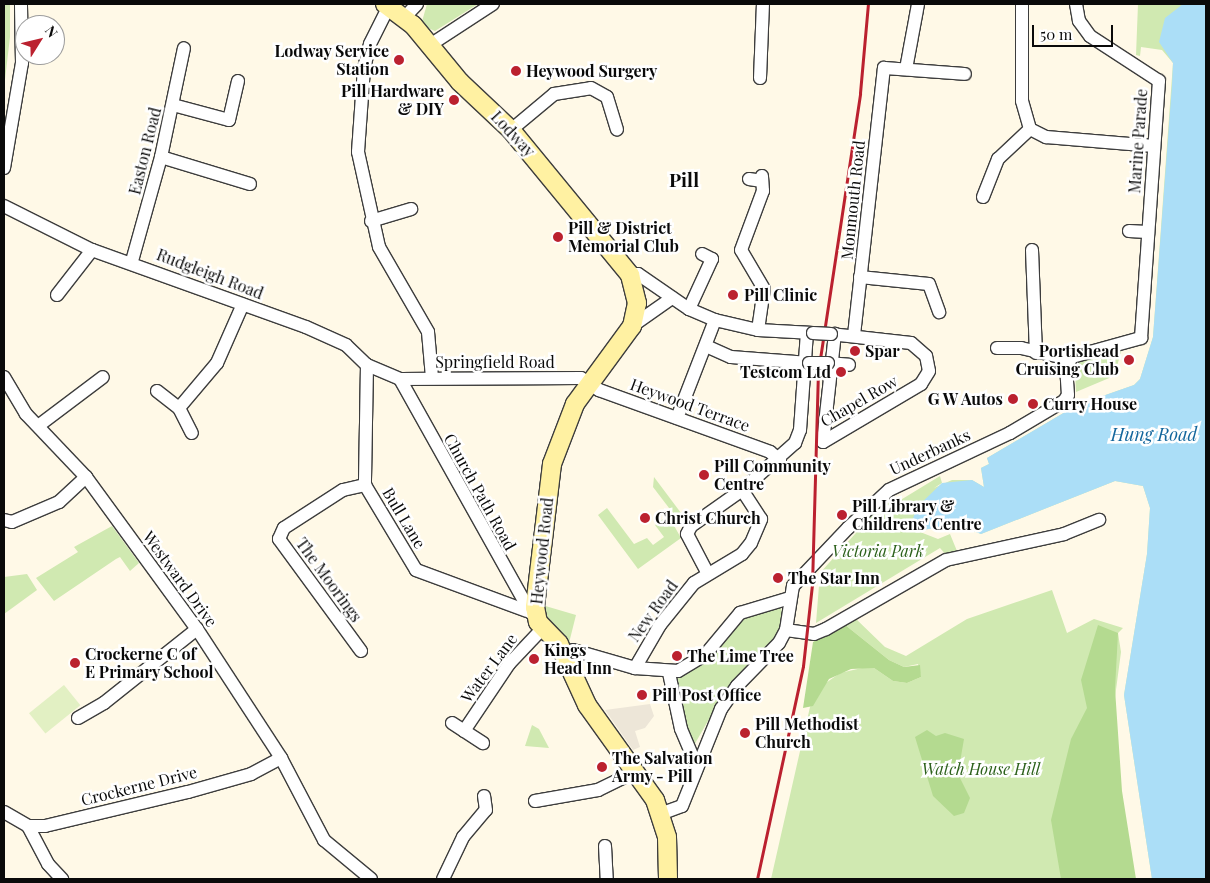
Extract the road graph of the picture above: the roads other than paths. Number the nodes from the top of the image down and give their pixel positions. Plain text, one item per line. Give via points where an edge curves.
1 (21, 4) edge
2 (417, 4) edge
3 (493, 4) edge
4 (763, 4) edge
5 (918, 4) edge
6 (1022, 4) edge
7 (1076, 4) edge
8 (387, 5) edge
9 (404, 18) junction
10 (430, 45) junction
11 (184, 48) dead end
12 (906, 69) junction
13 (964, 74) dead end
14 (760, 78) dead end
15 (238, 81) dead end
16 (173, 105) junction
17 (1030, 128) junction
18 (617, 129) dead end
19 (511, 130) junction
20 (1154, 146) junction
21 (161, 157) junction
22 (4, 168) edge
23 (748, 179) dead end
24 (250, 184) dead end
25 (989, 196) dead end
26 (4, 206) edge
27 (412, 209) dead end
28 (371, 221) junction
29 (1129, 231) dead end
30 (1147, 232) junction
31 (1033, 247) dead end
32 (92, 250) junction
33 (702, 254) dead end
34 (132, 261) junction
35 (630, 274) junction
36 (860, 278) junction
37 (56, 295) dead end
38 (672, 298) junction
39 (243, 304) junction
40 (689, 309) junction
41 (939, 312) dead end
42 (715, 320) junction
43 (632, 326) junction
44 (758, 330) junction
45 (810, 333) junction
46 (833, 334) junction
47 (854, 335) junction
48 (706, 346) junction
49 (997, 348) dead end
50 (1036, 353) junction
51 (1069, 359) junction
52 (807, 362) junction
53 (829, 363) junction
54 (367, 365) junction
55 (849, 365) dead end
56 (4, 377) edge
57 (103, 377) dead end
58 (432, 378) junction
59 (400, 379) junction
60 (589, 381) junction
61 (157, 391) dead end
62 (179, 408) junction
63 (677, 418) junction
64 (38, 426) junction
65 (192, 433) dead end
66 (780, 460) junction
67 (86, 477) junction
68 (365, 485) junction
69 (742, 490) junction
70 (4, 520) edge
71 (1099, 520) dead end
72 (708, 574) junction
73 (790, 598) junction
74 (535, 618) junction
75 (197, 629) junction
76 (786, 630) junction
77 (573, 650) dead end
78 (361, 651) dead end
79 (635, 668) junction
80 (669, 673) junction
81 (78, 718) dead end
82 (452, 723) dead end
83 (464, 731) junction
84 (483, 743) dead end
85 (281, 758) junction
86 (696, 764) junction
87 (637, 771) junction
88 (484, 796) dead end
89 (535, 801) dead end
90 (4, 812) edge
91 (660, 814) junction
92 (28, 826) junction
93 (605, 846) dead end
94 (62, 879) edge
95 (371, 879) edge
96 (443, 879) edge
97 (607, 879) edge
98 (668, 879) edge

1 - 22 street via 22,63
2 - 9 street
3 - 10 street
4 - 14 street
5 - 12 street
6 - 17 street via 1022,101
7 - 20 street, Marine Parade via 1079,21 1090,36 1158,79
8 - 9 street, Lodway
8 - 28 street via 370,44 359,98 358,152
9 - 10 street, Lodway
10 - 19 street, Lodway
11 - 16 street, Easton Road
12 - 13 street
12 - 36 street, Monmouth Road via 884,68
15 - 16 street via 229,120
16 - 21 street, Easton Road
17 - 20 street via 1046,137
17 - 25 street via 998,159 987,184
18 - 19 street via 607,97 591,88 554,94
19 - 35 street, Lodway
20 - 30 street, Marine Parade
21 - 24 street
21 - 34 street, Easton Road
23 - 44 street via 762,179 755,223 741,250 764,289
26 - 32 street, Rudgleigh Road
27 - 28 street
28 - 58 street via 379,247 428,332
29 - 30 street
30 - 51 street, Marine Parade via 1142,334 1132,341
31 - 50 street
32 - 34 street, Rudgleigh Road
32 - 37 street
33 - 40 street via 712,259
34 - 39 street, Rudgleigh Road
35 - 38 street via 638,274
35 - 43 street, Heywood Road via 637,303
36 - 41 street via 929,284
36 - 47 street, Monmouth Road
38 - 40 street
38 - 43 street
39 - 54 street, Rudgleigh Road via 346,345
39 - 62 street via 217,363
40 - 42 street
42 - 44 street
42 - 48 street
43 - 60 street, Heywood Road
44 - 45 street
45 - 46 street, bridge
45 - 52 street
46 - 47 street
46 - 53 street, Chapel Row
47 - 53 street, Chapel Row via 917,347 928,362 927,378 823,442
48 - 52 street via 731,357
48 - 63 street
49 - 50 street
50 - 51 street
51 - 73 street, Underbanks via 1064,401 1010,433 889,490 796,584
52 - 53 street, bridge
52 - 66 street via 800,430
53 - 55 street
54 - 59 street, Rudgleigh Road
54 - 68 street, Bull Lane
56 - 64 street, Westward Drive
57 - 64 street
58 - 59 street, Springfield Road
58 - 60 street, Springfield Road
59 - 74 street, Church Path Road
60 - 63 street, Heywood Terrace via 599,390
60 - 74 street, Heywood Road via 552,464
61 - 62 street
62 - 65 street
63 - 66 street, Heywood Terrace
64 - 67 street, Westward Drive
66 - 69 street
67 - 70 street via 58,502 12,522
67 - 75 street, Westward Drive
68 - 74 street, Bull Lane via 416,570
68 - 78 street, The Moorings via 342,490 284,528 279,539
69 - 72 street, New Road via 761,519 756,532 742,554
69 - 72 street via 691,526 687,534
71 - 76 street via 1064,534 946,560 826,630 814,634
72 - 79 street, New Road via 694,583 660,625
73 - 76 street
73 - 80 street via 740,613 705,655
74 - 83 street, Water Lane
74 - 87 street, Heywood Road via 559,644 587,705
75 - 81 street via 104,703
75 - 85 street, Westward Drive
76 - 86 street via 737,686
77 - 79 street
79 - 80 street
80 - 86 street via 681,730
82 - 83 street
83 - 84 street
85 - 92 street, Crockerne Drive via 251,774 188,792
85 - 95 street, Westward Drive via 324,840
86 - 91 street via 682,806
87 - 89 street via 598,790
87 - 91 street, Heywood Road
88 - 96 street via 486,810 463,837
90 - 92 street
91 - 98 street, Heywood Road via 668,848
92 - 94 street via 48,864
93 - 97 street

